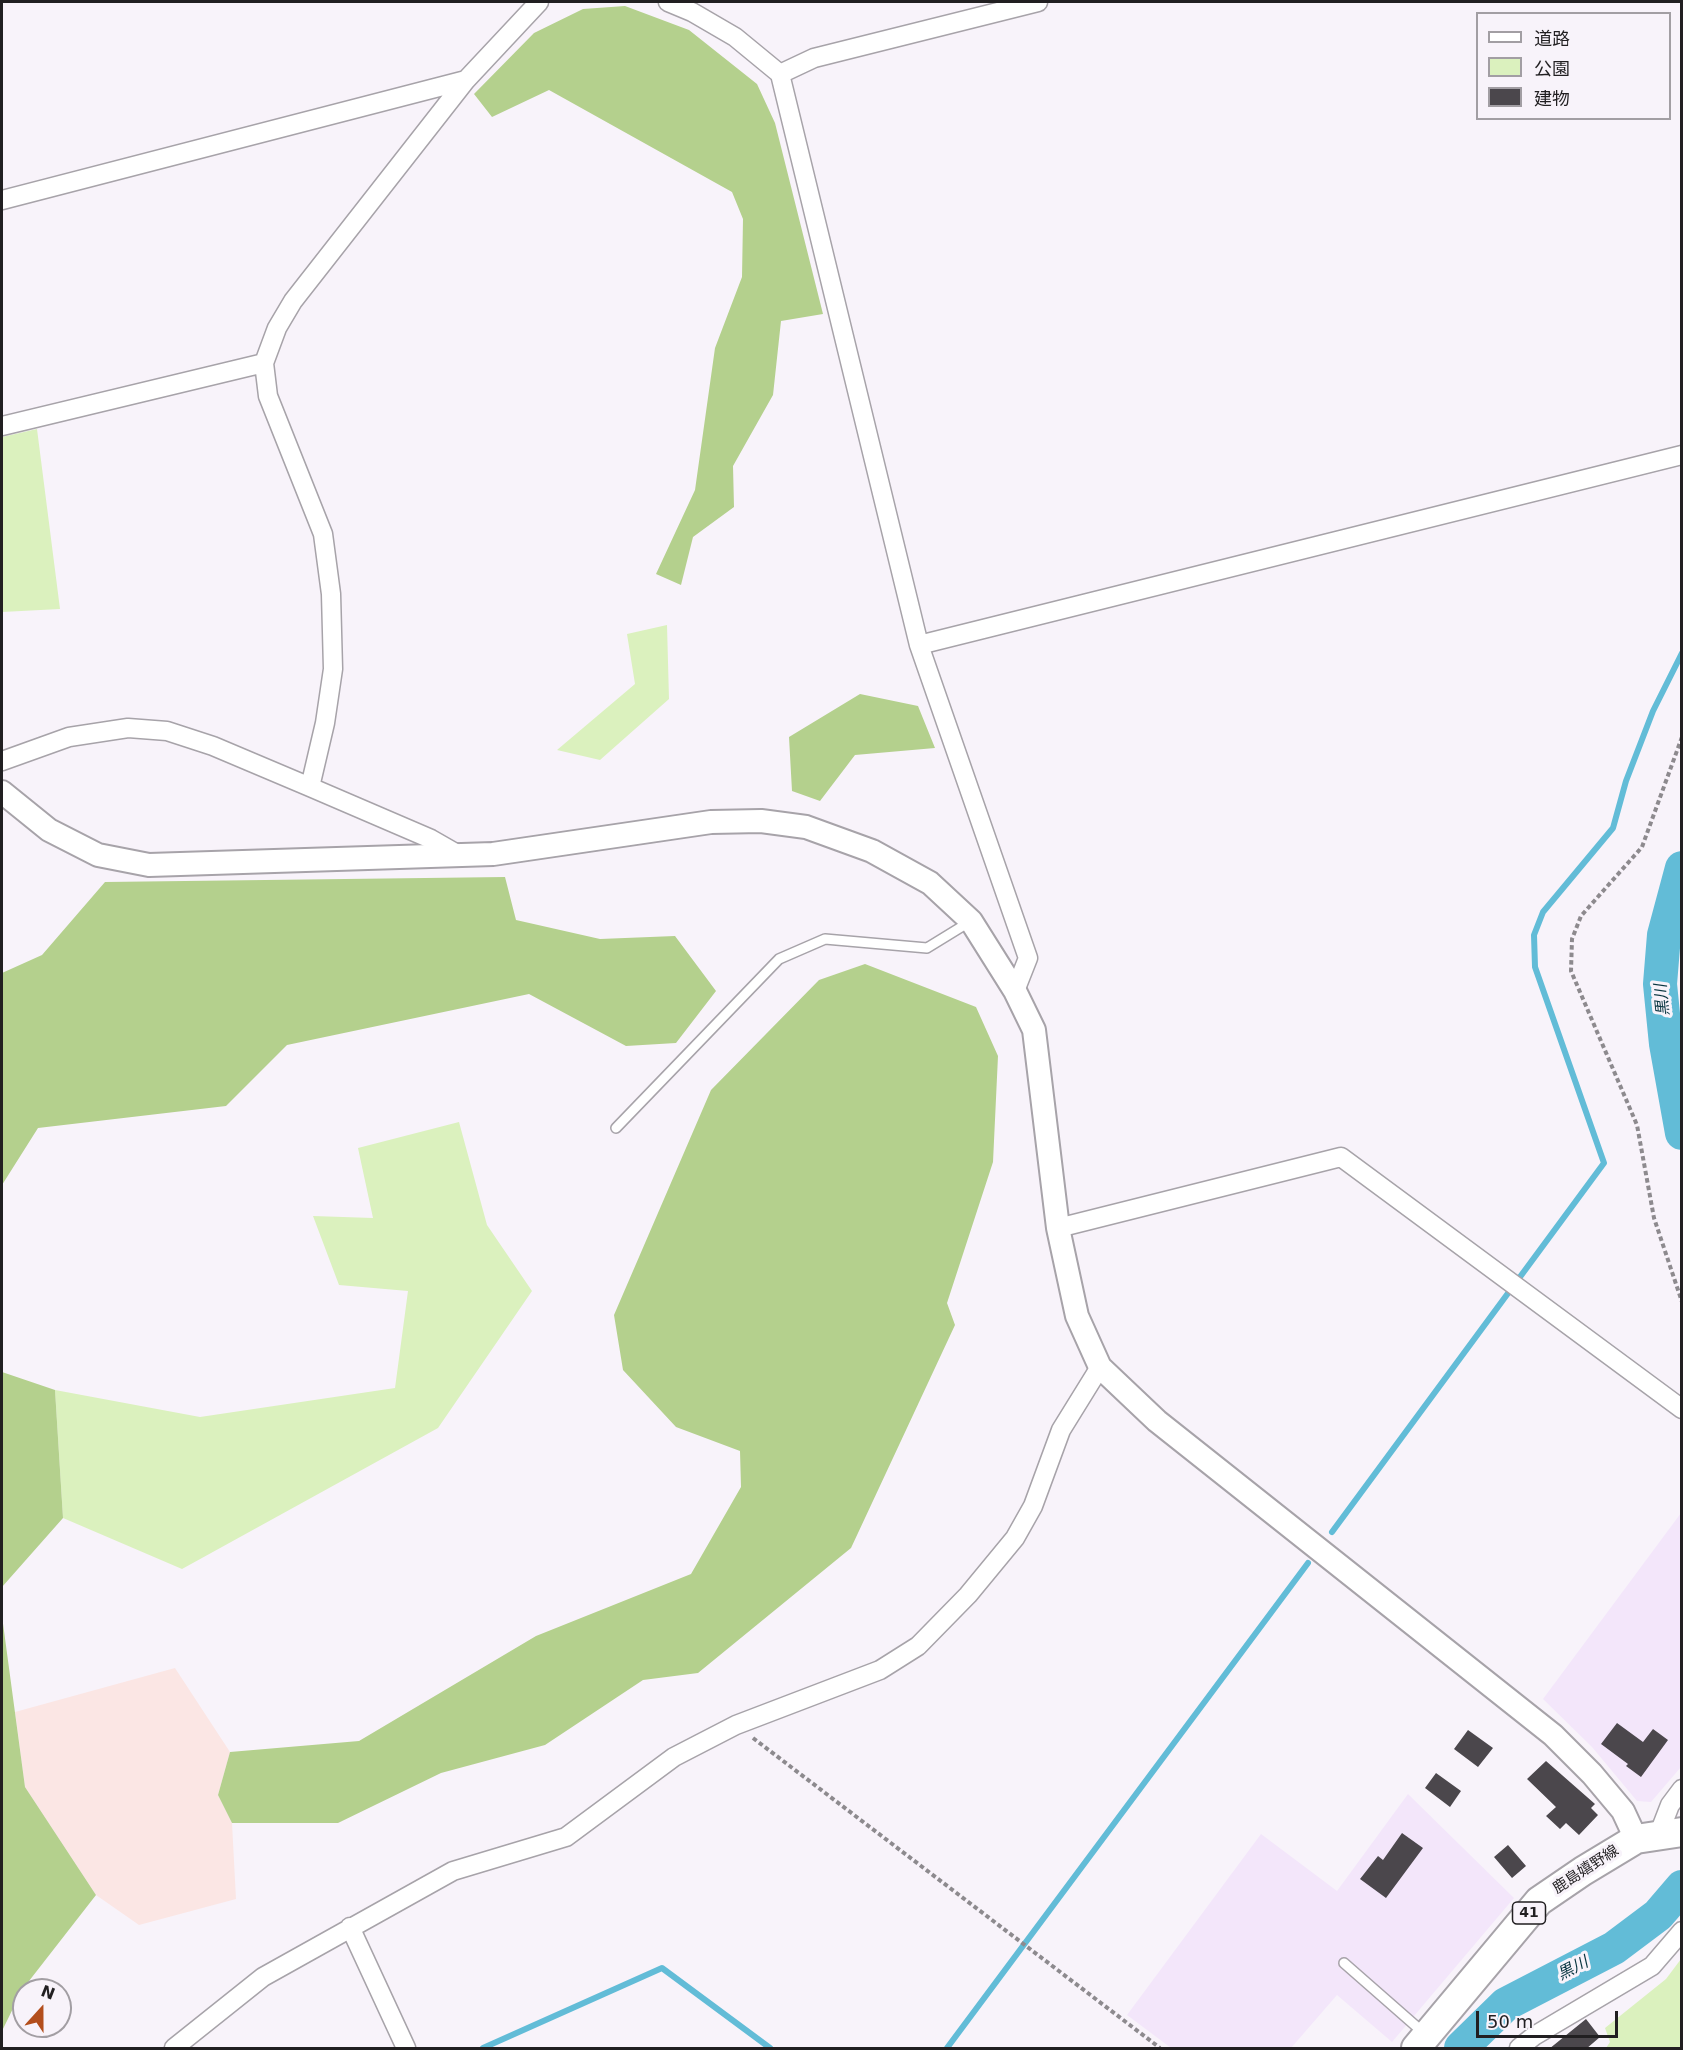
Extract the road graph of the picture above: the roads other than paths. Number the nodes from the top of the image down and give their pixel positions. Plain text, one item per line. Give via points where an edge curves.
1 (539, 2) edge
2 (668, 2) edge
3 (1038, 2) edge
4 (780, 74) junction
5 (466, 80) junction
6 (2, 200) edge
7 (264, 363) junction
8 (2, 426) edge
9 (1682, 455) edge
10 (918, 645) junction
11 (2, 761) edge
12 (310, 787) junction
13 (2, 792) edge
14 (459, 855) junction
15 (971, 921) junction
16 (1015, 991) junction
17 (616, 1128) dead end
18 (1058, 1228) junction
19 (1100, 1367) junction
20 (1682, 1409) edge
21 (1682, 1789) edge
22 (1659, 1836) edge
23 (350, 1928) junction
24 (1682, 1931) edge
25 (1344, 1963) dead end
26 (1421, 2042) edge
27 (174, 2049) edge
28 (406, 2049) edge
29 (1519, 2049) edge

1 - 5 street
2 - 4 street via 735,37
3 - 4 street via 814,58
4 - 10 street
5 - 6 street
5 - 7 street via 293,301 277,328
7 - 8 street
7 - 12 street via 268,396 323,534 331,594 333,669
9 - 10 street
10 - 16 street via 1028,958
11 - 12 street via 69,738 128,728 167,731
12 - 14 street
13 - 14 street via 50,830 98,855 149,865
14 - 15 street via 493,854 711,822 761,821 806,827 872,852 930,884
15 - 16 street
15 - 17 lane via 927,948 825,939 779,959
16 - 18 street via 1034,1030
18 - 19 street via 1077,1316
18 - 20 street via 1341,1157
19 - 22 street via 1157,1421 1553,1735 1593,1774 1623,1811
19 - 23 street via 1061,1430 1033,1506 1015,1538 918,1647 880,1670 736,1725 674,1757 566,1837 453,1871
21 - 22 street via 1670,1805
22 - 26 main road, 鹿島嬉野線 / 41 via 1583,1871 1539,1901
23 - 27 street via 263,1977
23 - 28 street
24 - 29 street via 1652,1966 1534,2036
25 - 26 lane

